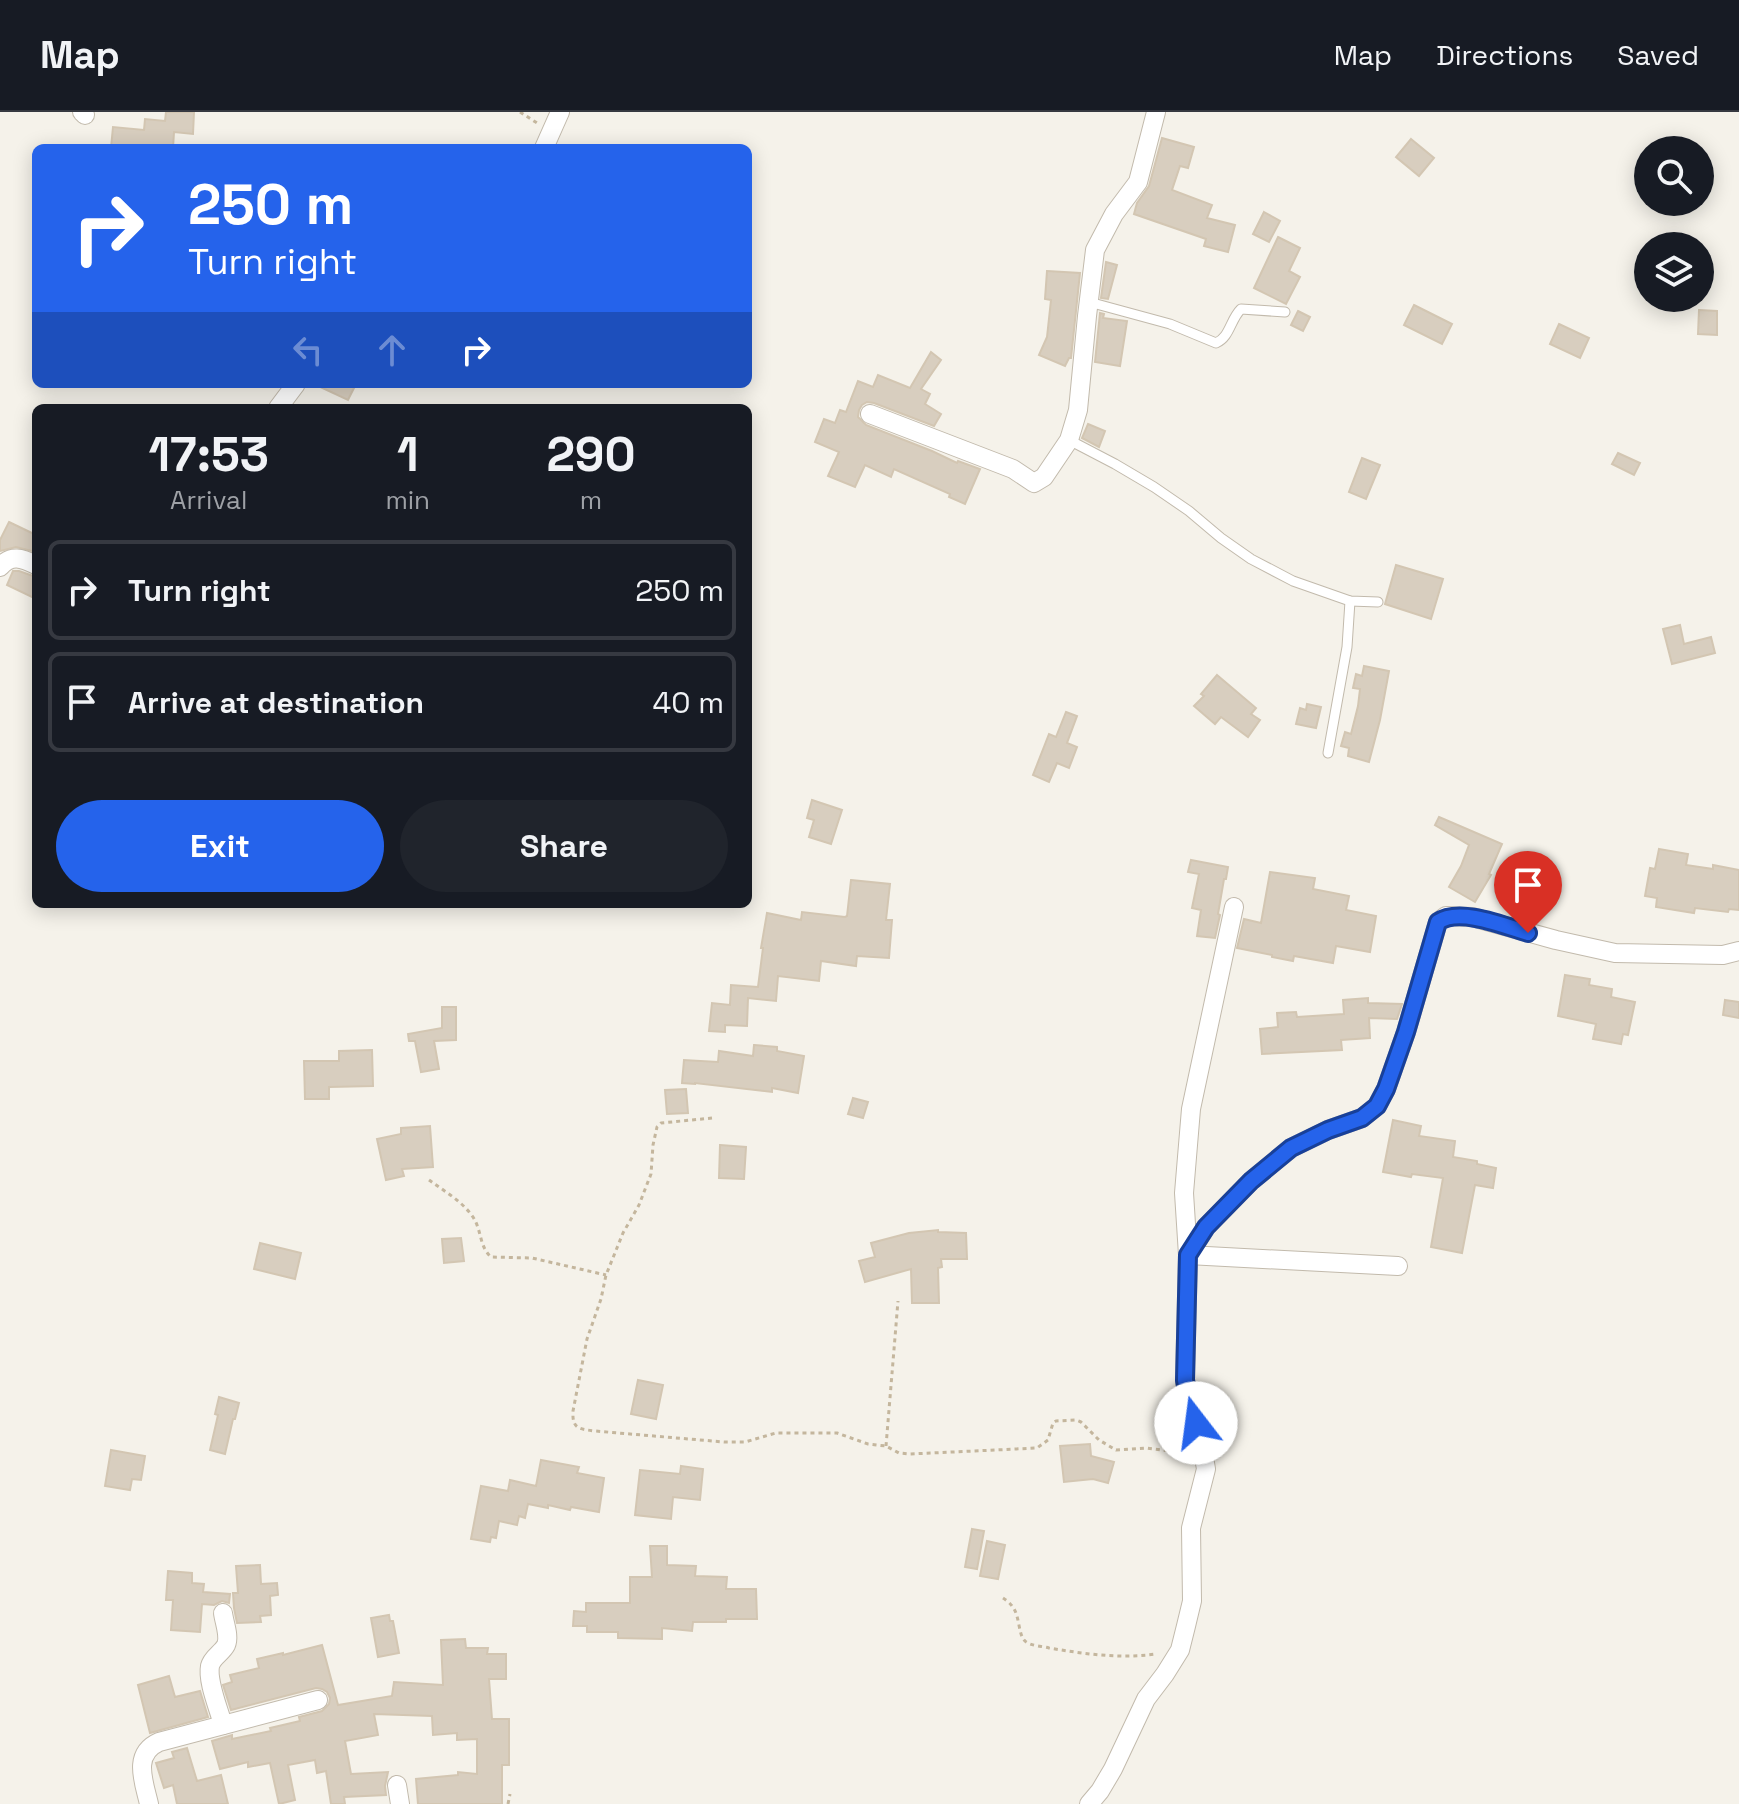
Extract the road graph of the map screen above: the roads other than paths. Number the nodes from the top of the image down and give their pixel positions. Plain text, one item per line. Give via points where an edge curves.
1 (560, 112) edge
2 (1156, 112) edge
3 (546, 144) edge
4 (1089, 302) junction
5 (1285, 312) dead end
6 (870, 414) dead end
7 (1069, 440) junction
8 (32, 563) edge
9 (0, 567) edge
10 (1350, 601) junction
11 (1378, 602) dead end
12 (1328, 753) dead end
13 (1234, 907) dead end
14 (1739, 951) edge
15 (1188, 1255) junction
16 (1398, 1266) dead end
17 (223, 1613) dead end
18 (318, 1700) dead end
19 (223, 1725) junction
20 (397, 1785) dead end
21 (149, 1804) edge
22 (400, 1804) edge
23 (1089, 1804) edge

1 - 3 street
2 - 4 street via 1138,182 1095,250
4 - 5 lane via 1216,343 1226,337 1241,309
4 - 7 street via 1078,410
6 - 7 street via 1013,469 1034,483
7 - 10 lane via 1154,487 1251,559
8 - 9 street via 15,557
10 - 11 lane
10 - 12 lane
13 - 15 street via 1191,1109 1184,1193
14 - 15 street via 1615,953 1472,917 1446,916 1438,922 1406,1032 1377,1106 1362,1118 1291,1148 1206,1227
15 - 16 street
15 - 23 street via 1185,1380 1206,1469 1191,1528 1192,1601 1180,1650 1146,1699 1113,1769
17 - 19 street via 226,1646 210,1667
18 - 19 street
19 - 21 street via 151,1745 141,1763
20 - 22 street

